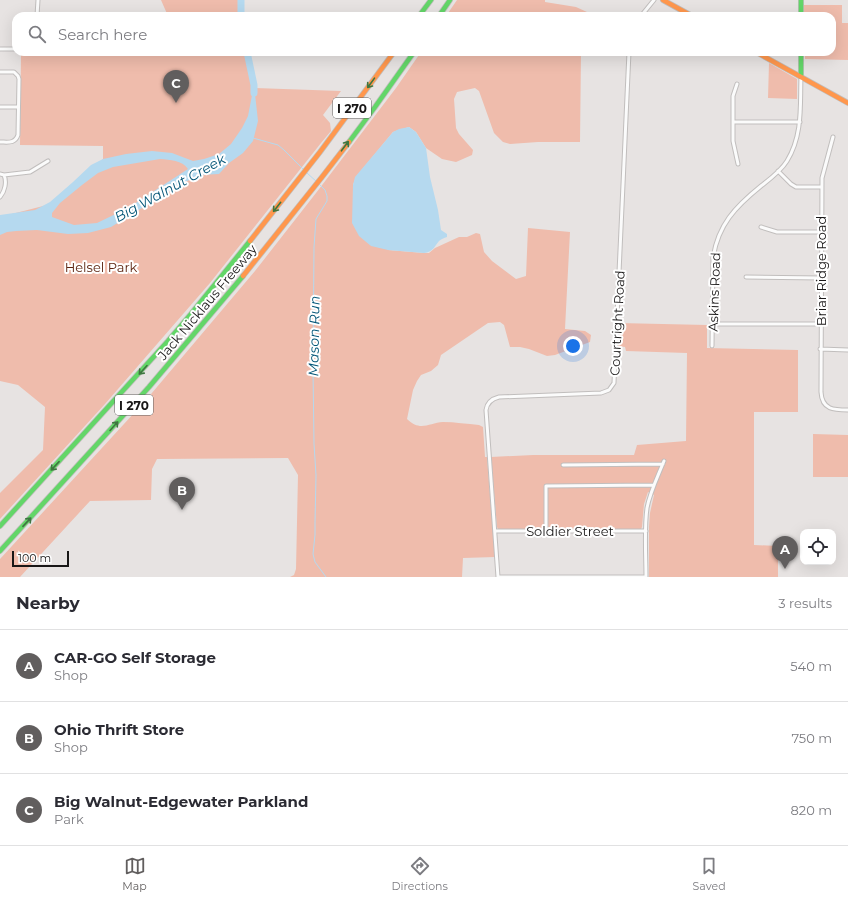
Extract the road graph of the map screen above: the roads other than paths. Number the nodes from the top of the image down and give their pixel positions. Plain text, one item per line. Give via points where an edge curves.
1 (38, 0) edge
2 (426, 0) edge
3 (431, 0) edge
4 (450, 0) edge
5 (654, 0) edge
6 (663, 0) edge
7 (801, 0) edge
8 (37, 12) edge
9 (420, 12) edge
10 (421, 12) edge
11 (442, 12) edge
12 (644, 12) edge
13 (685, 12) edge
14 (801, 12) edge
15 (0, 49) edge
16 (12, 49) edge
17 (391, 56) edge
18 (411, 56) edge
19 (629, 56) edge
20 (763, 56) edge
21 (801, 56) edge
22 (0, 72) edge
23 (801, 77) junction
24 (737, 84) dead end
25 (848, 103) edge
26 (0, 107) edge
27 (18, 107) junction
28 (733, 122) junction
29 (800, 122) junction
30 (833, 137) dead end
31 (0, 142) edge
32 (48, 161) dead end
33 (738, 164) dead end
34 (778, 171) junction
35 (0, 174) edge
36 (4, 175) junction
37 (822, 187) junction
38 (0, 197) edge
39 (761, 227) dead end
40 (821, 232) junction
41 (746, 277) dead end
42 (821, 278) junction
43 (712, 324) junction
44 (820, 324) junction
45 (712, 346) dead end
46 (820, 350) junction
47 (848, 350) edge
48 (848, 410) edge
49 (563, 465) dead end
50 (654, 485) junction
51 (0, 526) edge
52 (495, 531) junction
53 (546, 531) junction
54 (646, 531) junction
55 (0, 551) edge
56 (498, 577) edge
57 (646, 577) edge

1 - 8 street
2 - 9 main road
3 - 10 main road
4 - 11 main road
5 - 12 street
6 - 13 main road
7 - 14 main road
15 - 16 street
17 -> 51 main road, Jack Nicklaus Freeway / I 270 via 233,263 96,423
55 -> 18 main road, Jack Nicklaus Freeway / I 270 via 160,375 247,272 322,177
19 - 52 street, Courtright Road via 614,383 609,390 601,394 499,397 488,403 486,410
20 - 23 main road
21 - 23 main road
22 - 27 street via 12,72 18,76
23 - 25 main road
23 - 29 street, Askins Road
24 - 28 street via 733,96
26 - 27 street
27 - 31 street via 16,140
28 - 29 street
28 - 33 street via 732,141
29 - 34 street, Askins Road via 793,149
30 - 37 street, Briar Ridge Road
32 - 36 street via 30,172
34 - 37 street via 796,187
34 - 43 street, Askins Road via 735,209 719,233 713,258
35 - 36 street
36 - 38 street via 5,187
37 - 40 street, Briar Ridge Road
39 - 40 street via 778,232
40 - 42 street, Briar Ridge Road
41 - 42 street
42 - 44 street, Briar Ridge Road
43 - 44 street
43 - 45 street, Askins Road
44 - 46 street, Briar Ridge Road
46 - 47 street
46 - 48 street, Briar Ridge Road via 821,397 831,409
49 - 50 street via 663,462
50 - 53 street via 546,486
50 - 54 street via 647,508
52 - 53 street, Soldier Street
52 - 56 street, Courtright Road
53 - 54 street, Soldier Street
54 - 57 street
56 - 57 street

